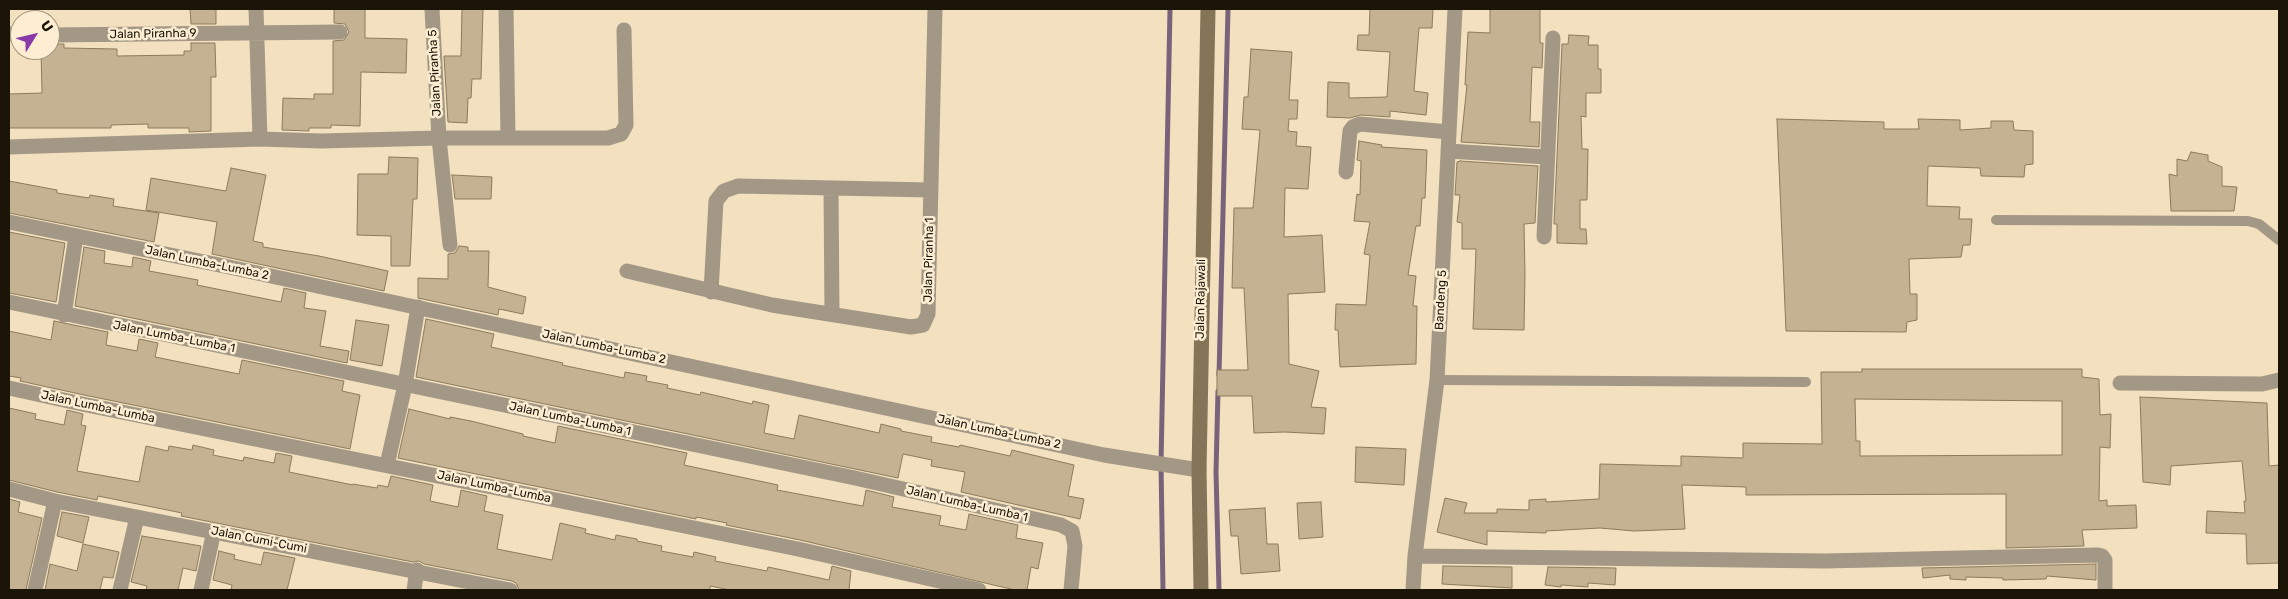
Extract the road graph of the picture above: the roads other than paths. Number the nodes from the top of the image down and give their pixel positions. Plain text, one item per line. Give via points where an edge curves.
1 (256, 9) edge
2 (432, 9) edge
3 (506, 9) edge
4 (935, 9) edge
5 (1208, 9) edge
6 (1455, 9) edge
7 (624, 30) dead end
8 (256, 32) junction
9 (340, 32) dead end
10 (60, 35) edge
11 (1553, 38) dead end
12 (1449, 132) junction
13 (439, 138) junction
14 (508, 138) junction
15 (260, 139) junction
16 (9, 147) edge
17 (1448, 151) junction
18 (1547, 157) junction
19 (1346, 172) dead end
20 (831, 188) junction
21 (930, 190) junction
22 (1996, 220) dead end
23 (9, 222) edge
24 (76, 236) junction
25 (1544, 237) dead end
26 (2279, 240) edge
27 (450, 245) dead end
28 (627, 271) dead end
29 (711, 292) junction
30 (9, 302) edge
31 (418, 307) junction
32 (832, 314) junction
33 (64, 315) junction
34 (1437, 380) junction
35 (2279, 380) edge
36 (1806, 382) dead end
37 (2120, 382) dead end
38 (405, 385) junction
39 (9, 388) edge
40 (386, 465) junction
41 (1199, 470) junction
42 (9, 489) edge
43 (55, 501) junction
44 (137, 517) junction
45 (214, 531) junction
46 (1414, 556) junction
47 (416, 570) junction
48 (34, 590) edge
49 (120, 590) edge
50 (200, 590) edge
51 (414, 590) edge
52 (510, 590) edge
53 (979, 590) edge
54 (1072, 590) edge
55 (1200, 590) edge
56 (1413, 590) edge
57 (2105, 590) edge

1 - 8 street
2 - 13 street, Jalan Piranha 5
3 - 14 street
4 - 21 street, Jalan Piranha 1
5 - 41 main road, Jalan Rajawali
6 - 12 street, Bandeng 5
7 - 14 street via 626,125 621,134 608,138
8 - 9 street, Jalan Piranha 9
8 - 10 street, Jalan Piranha 9
8 - 15 street
11 - 18 street
12 - 17 street, Bandeng 5
12 - 19 street via 1360,124 1350,131
13 - 14 street
13 - 15 street
13 - 27 street, Jalan Piranha 5
15 - 16 street
17 - 18 street
17 - 34 street, Bandeng 5
18 - 25 street
20 - 21 street
20 - 29 street via 738,186 724,191 716,201
20 - 32 street
21 - 32 street, Jalan Piranha 1 via 928,314 923,325
22 - 26 lane via 2248,221 2259,224
23 - 24 street, Jalan Lumba-Lumba 2
24 - 31 street, Jalan Lumba-Lumba 2
24 - 33 street
28 - 29 street, Jalan Piranha 1
29 - 32 street, Jalan Piranha 1
30 - 33 street, Jalan Lumba-Lumba 1
31 - 38 street
31 - 41 street, Jalan Lumba-Lumba 2 via 1104,455
33 - 38 street, Jalan Lumba-Lumba 1
34 - 36 lane
34 - 46 street, Bandeng 5
35 - 37 street via 2262,384
38 - 40 street
38 - 54 street, Jalan Lumba-Lumba 1 via 855,478 1061,525 1072,531 1075,546
39 - 40 street, Jalan Lumba-Lumba
40 - 53 street, Jalan Lumba-Lumba via 789,547
41 - 55 main road, Jalan Rajawali
42 - 43 street, Jalan Cumi-Cumi
43 - 44 street, Jalan Cumi-Cumi
43 - 48 street
44 - 45 street, Jalan Cumi-Cumi
44 - 49 street
45 - 47 street, Jalan Cumi-Cumi
45 - 50 street
46 - 56 street, Bandeng 5
46 - 57 street via 1825,561 2100,555 2105,560
47 - 51 street
47 - 52 street, Jalan Cumi-Cumi

